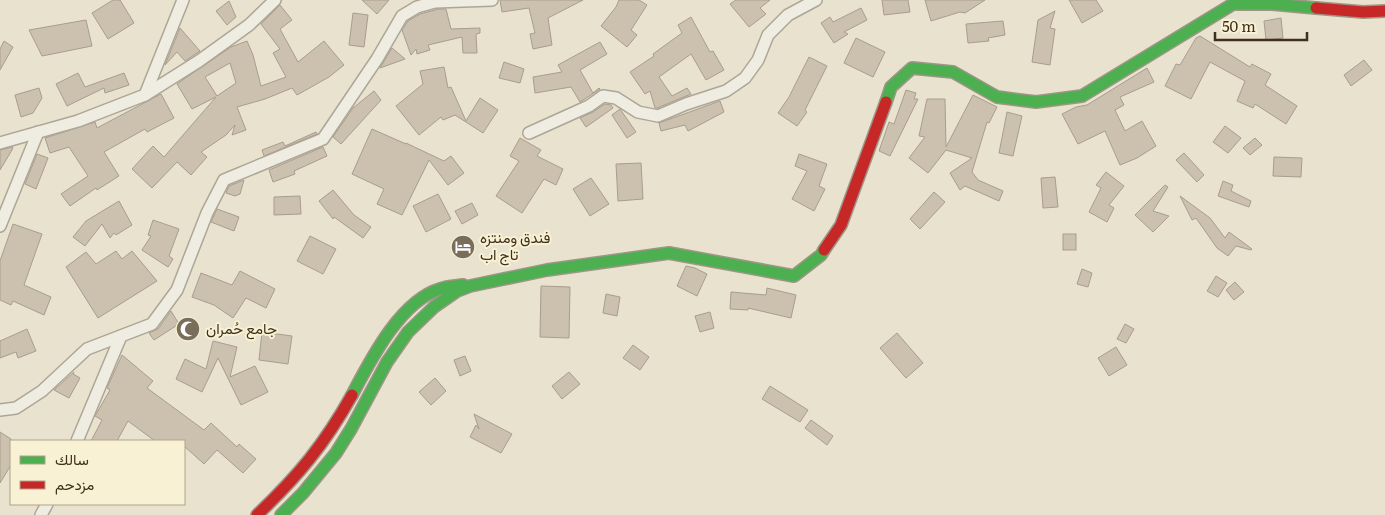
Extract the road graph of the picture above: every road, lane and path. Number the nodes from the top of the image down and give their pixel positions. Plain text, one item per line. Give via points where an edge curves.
1 (183, 0) edge
2 (275, 0) edge
3 (492, 0) edge
4 (816, 0) edge
5 (1385, 11) edge
6 (145, 95) junction
7 (38, 132) junction
8 (529, 133) dead end
9 (0, 143) edge
10 (0, 226) edge
11 (470, 286) junction
12 (121, 336) junction
13 (0, 410) edge
14 (76, 440) edge
15 (257, 515) edge
16 (281, 515) edge

1 - 6 street
2 - 6 street via 249,25
3 - 12 street via 435,2 417,6 402,16 323,139 224,180 207,213 177,290 152,324
4 - 8 street via 788,15 768,35 758,60 745,78 726,91 658,116 638,112 616,98 603,96 589,106
5 - 11 main road via 1233,4 1082,96 1036,102 997,97 953,72 912,68 891,87 842,225 821,255 794,276 669,253 547,270
6 - 7 street via 78,121
7 - 9 street
7 - 10 street
11 - 15 main road via 434,289 411,305 383,341 318,451
11 - 16 main road via 445,298 408,332 387,362 336,453
12 - 13 street via 87,349 42,392 16,408
12 - 14 street

